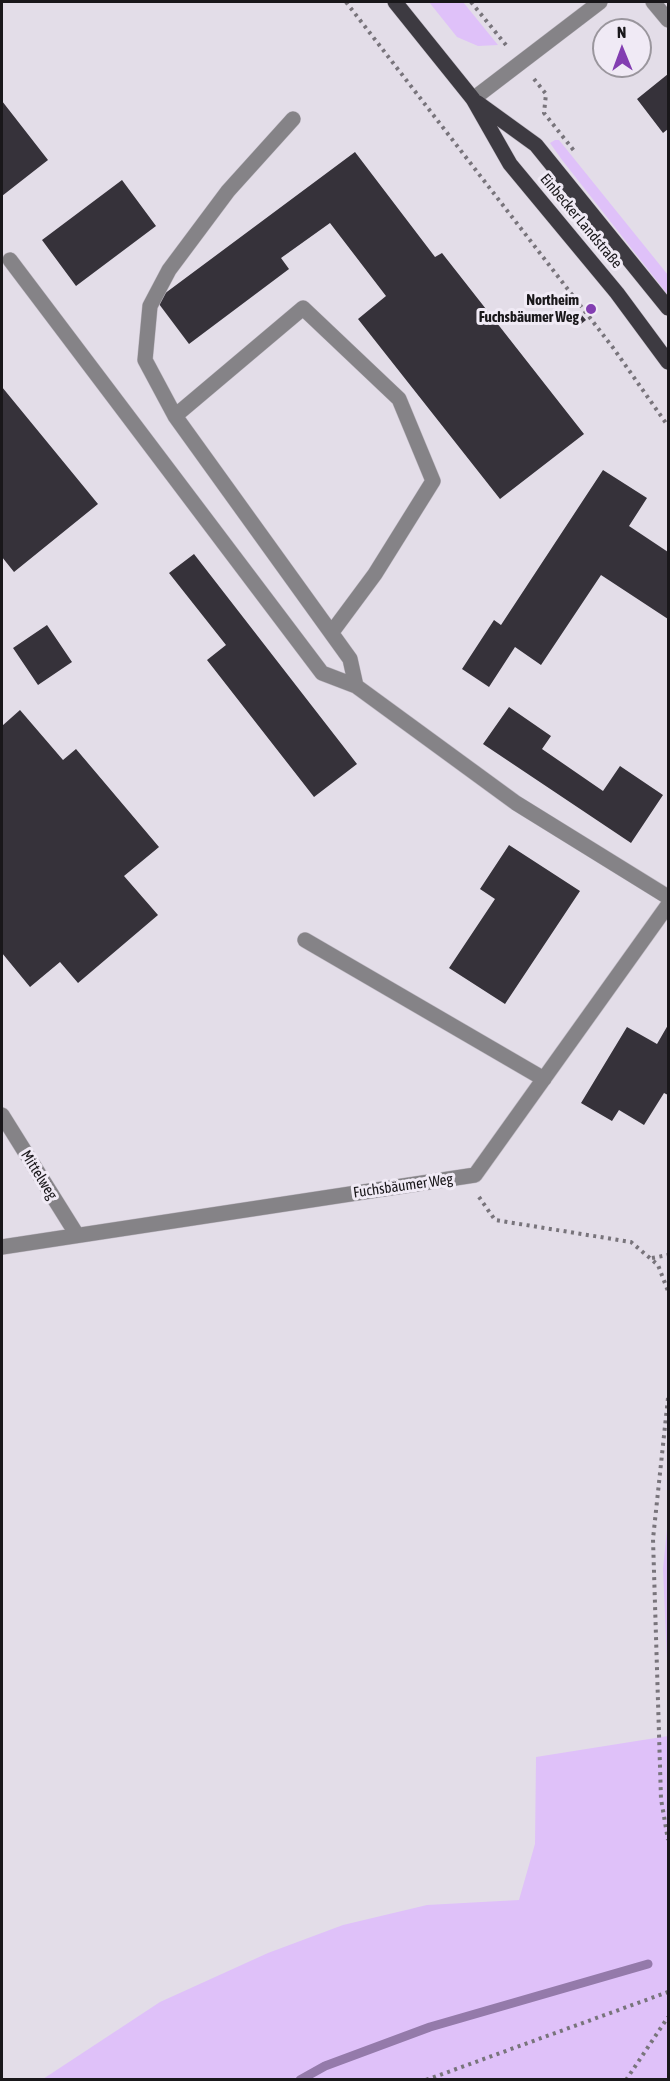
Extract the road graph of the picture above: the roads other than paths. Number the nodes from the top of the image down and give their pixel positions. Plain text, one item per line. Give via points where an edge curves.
1 (395, 2) edge
2 (600, 2) edge
3 (653, 2) edge
4 (669, 20) edge
5 (473, 99) junction
6 (293, 119) dead end
7 (10, 260) dead end
8 (669, 308) edge
9 (669, 362) edge
10 (175, 416) junction
11 (332, 632) junction
12 (356, 686) junction
13 (669, 897) edge
14 (669, 905) edge
15 (305, 940) dead end
16 (544, 1079) junction
17 (2, 1115) edge
18 (77, 1234) junction
19 (2, 1247) edge

1 - 5 main road, Einbecker Landstraße
2 - 5 street
3 - 4 street
5 - 8 main road, Einbecker Landstraße via 536,146
5 - 9 main road, Einbecker Landstraße via 510,164
6 - 10 street via 228,191 169,270 150,306 145,360
7 - 12 street via 322,673
10 - 11 street
10 - 11 street via 303,308 399,399 433,482 375,574
11 - 12 street via 350,659
12 - 13 street via 516,803
14 - 16 street
15 - 16 street
16 - 18 street, Fuchsbäumer Weg via 475,1175
17 - 18 street, Mittelweg
18 - 19 street, Fuchsbäumer Weg

